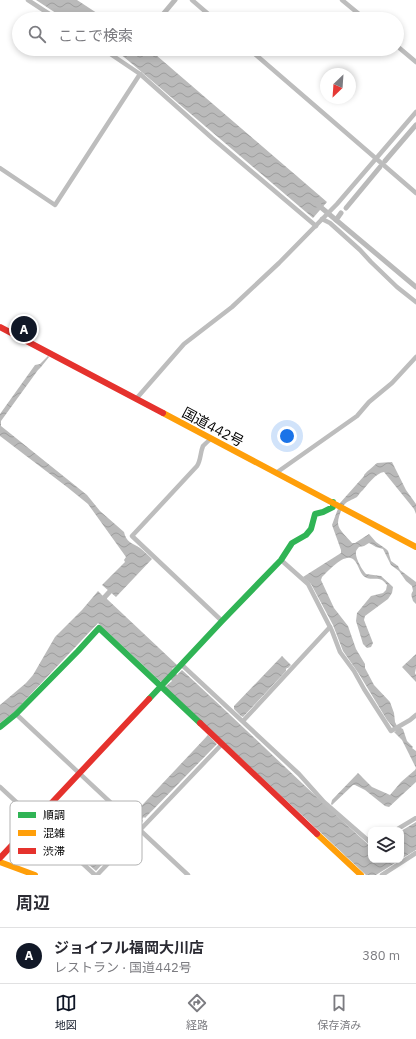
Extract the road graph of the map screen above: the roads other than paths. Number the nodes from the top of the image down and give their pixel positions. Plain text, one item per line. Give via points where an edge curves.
1 (28, 0) edge
2 (192, 0) edge
3 (342, 0) edge
4 (46, 12) edge
5 (206, 12) edge
6 (356, 12) edge
7 (404, 52) edge
8 (113, 56) edge
9 (256, 56) edge
10 (416, 62) edge
11 (140, 74) junction
12 (416, 112) edge
13 (376, 159) junction
14 (0, 168) edge
15 (416, 193) edge
16 (323, 218) junction
17 (316, 226) junction
18 (416, 302) edge
19 (0, 327) edge
20 (416, 357) edge
21 (136, 399) junction
22 (211, 439) junction
23 (276, 473) junction
24 (336, 504) junction
25 (416, 547) edge
26 (281, 560) junction
27 (222, 621) junction
28 (330, 627) junction
29 (181, 666) junction
30 (162, 685) junction
31 (16, 714) junction
32 (416, 715) edge
33 (243, 721) junction
34 (0, 727) edge
35 (222, 744) junction
36 (79, 773) junction
37 (0, 787) edge
38 (15, 801) edge
39 (53, 801) edge
40 (108, 801) edge
41 (416, 818) edge
42 (142, 827) edge
43 (401, 827) edge
44 (142, 833) edge
45 (368, 840) edge
46 (10, 847) edge
47 (416, 853) edge
48 (0, 858) edge
49 (0, 862) edge
50 (85, 865) edge
51 (106, 865) edge
52 (0, 868) edge
53 (20, 875) edge
54 (35, 875) edge
55 (96, 875) edge
56 (188, 875) edge
57 (361, 875) edge
58 (382, 875) edge

1 - 4 street
2 - 5 street
3 - 6 street
7 - 10 street
8 - 11 street
9 - 13 street
11 - 14 street via 55,205
11 - 17 street
12 - 13 street
13 - 15 street
13 - 16 street
16 - 17 street
16 - 18 street
17 - 21 street via 232,307 184,344
19 - 21 main road, 国道442号
20 - 23 street via 357,416
21 - 22 main road, 国道442号
22 - 23 main road, 国道442号
22 - 27 street via 204,446 197,466 132,536
23 - 24 main road, 国道442号
24 - 25 main road, 国道442号
24 - 26 main road via 315,514 306,535 292,543
26 - 27 main road
26 - 28 street via 308,584
27 - 29 main road
28 - 32 street via 340,652 391,731
28 - 33 street
29 - 30 main road
29 - 33 street
30 - 31 main road via 99,628
30 - 35 main road
30 - 36 main road
31 - 34 main road
31 - 36 street
33 - 45 street via 299,774 324,802
35 - 42 street
35 - 57 main road
36 - 39 main road
36 - 40 street
37 - 38 street
41 - 43 street
44 - 56 street
46 - 48 main road
47 - 58 street
49 - 54 main road
50 - 55 street
51 - 55 street
52 - 53 main road

